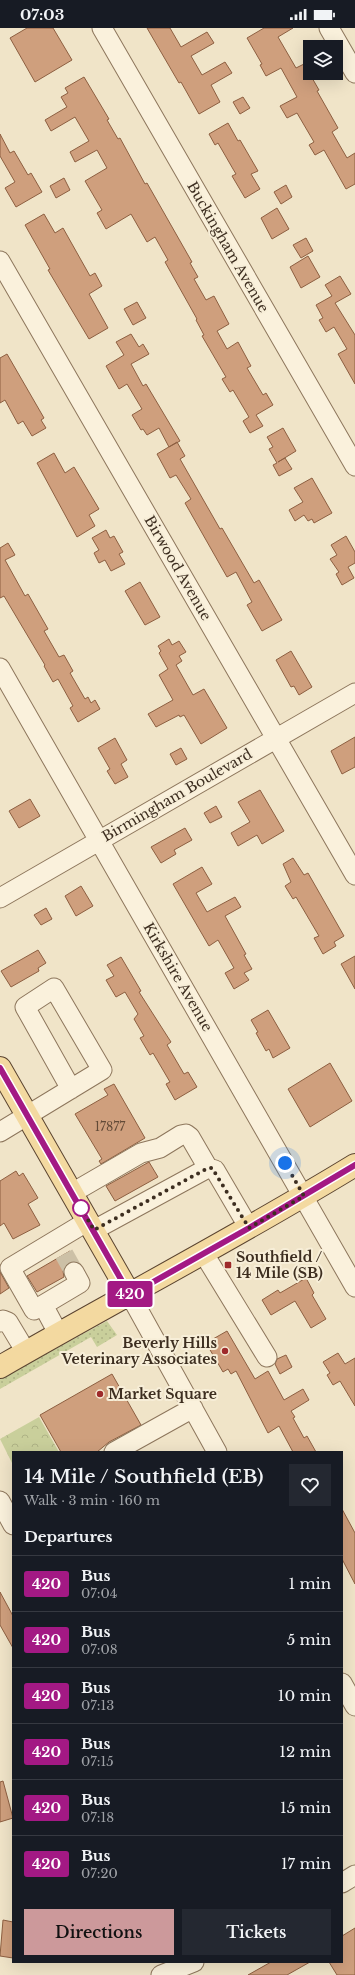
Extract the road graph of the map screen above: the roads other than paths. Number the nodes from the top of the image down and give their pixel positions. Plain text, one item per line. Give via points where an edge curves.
1 (102, 28) edge
2 (328, 28) edge
3 (355, 73) edge
4 (0, 261) edge
5 (355, 466) edge
6 (0, 668) edge
7 (355, 693) edge
8 (276, 738) junction
9 (100, 840) junction
10 (355, 875) edge
11 (0, 898) edge
12 (0, 1068) edge
13 (71, 1089) junction
14 (28, 1116) junction
15 (0, 1132) edge
16 (355, 1165) edge
17 (208, 1168) junction
18 (72, 1193) junction
19 (304, 1196) junction
20 (91, 1225) junction
21 (249, 1228) junction
22 (204, 1254) junction
23 (74, 1272) tunnel mouth
24 (355, 1287) edge
25 (130, 1295) junction
26 (43, 1305) junction
27 (0, 1322) edge
28 (58, 1333) junction
29 (26, 1352) junction
30 (267, 1357) dead end
31 (0, 1367) edge
32 (193, 1408) junction
33 (116, 1451) edge
34 (216, 1451) edge
35 (343, 1684) edge
36 (355, 1706) edge
37 (355, 1875) edge
38 (343, 1882) edge
39 (160, 1963) edge
40 (192, 1963) edge
41 (162, 1975) edge

1 - 5 street, Buckingham Avenue
2 - 3 street
4 - 8 street, Birwood Avenue
6 - 9 street, Kirkshire Avenue
7 - 8 street, Birmingham Boulevard
8 - 9 street, Birmingham Boulevard
8 - 10 street, Birwood Avenue
9 - 11 street, Birmingham Boulevard
9 - 19 street, Kirkshire Avenue
12 - 14 main road
13 - 13 street via 102,1070 54,988 24,1007
13 - 14 street
14 - 15 street
14 - 18 main road
16 - 19 main road
17 - 18 street via 186,1134 160,1148 140,1153
17 - 20 street
17 - 21 street via 215,1170
18 - 20 main road
19 - 21 main road
19 - 24 street, Kirkshire Avenue
20 - 25 main road
20 - 26 street via 60,1247 10,1268 34,1310
21 - 22 main road
22 - 25 main road
22 - 30 street
23 - 26 street via 80,1283
25 - 28 main road
25 - 32 street
26 - 28 street
27 - 29 street via 8,1322
28 - 29 main road
29 - 31 main road
32 - 33 street
32 - 34 street
35 - 36 street
37 - 38 street
39 - 41 street
40 - 41 street

